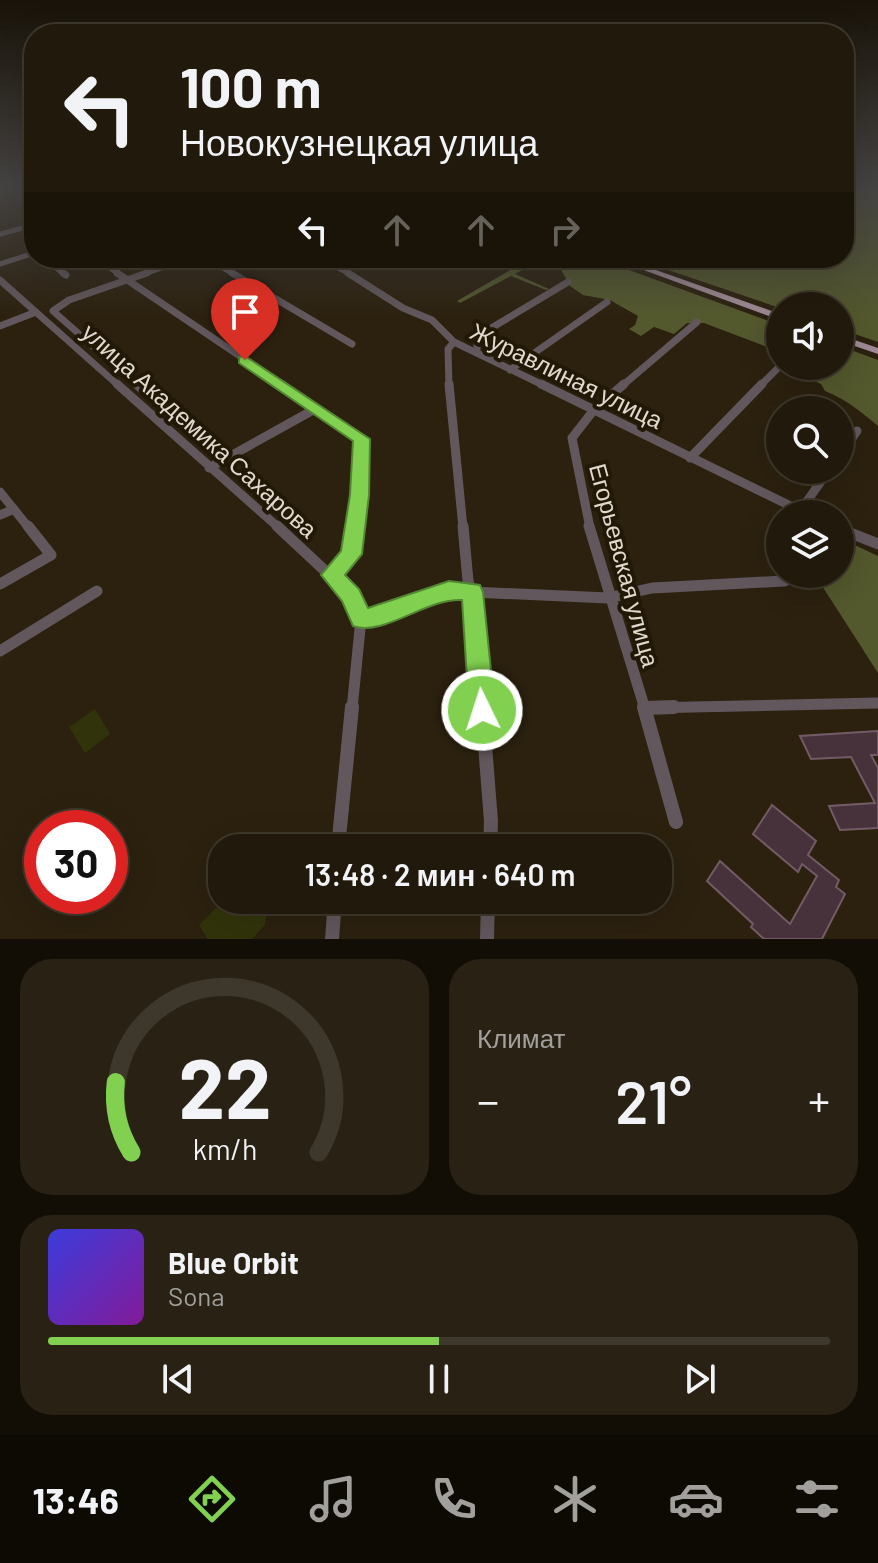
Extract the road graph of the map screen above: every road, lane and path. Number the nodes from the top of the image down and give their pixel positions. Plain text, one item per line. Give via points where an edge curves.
1 (24, 256) edge
2 (0, 264) edge
3 (57, 268) edge
4 (111, 268) edge
5 (160, 268) edge
6 (224, 268) edge
7 (339, 268) edge
8 (643, 268) edge
9 (66, 275) dead end
10 (128, 279) junction
11 (0, 280) edge
12 (568, 282) dead end
13 (607, 302) dead end
14 (36, 312) junction
15 (766, 312) edge
16 (697, 322) dead end
17 (0, 326) edge
18 (454, 342) junction
19 (854, 343) edge
20 (352, 344) dead end
21 (878, 351) edge
22 (477, 353) junction
23 (510, 370) junction
24 (766, 380) edge
25 (315, 409) junction
26 (593, 411) junction
27 (172, 416) dead end
28 (857, 431) dead end
29 (854, 435) edge
30 (690, 458) junction
31 (209, 468) junction
32 (0, 492) edge
33 (779, 500) edge
34 (14, 509) junction
35 (0, 515) edge
36 (854, 536) edge
37 (878, 544) edge
38 (332, 575) junction
39 (766, 582) edge
40 (0, 584) edge
41 (97, 591) dead end
42 (472, 592) junction
43 (608, 598) junction
44 (361, 619) junction
45 (0, 651) edge
46 (878, 703) edge
47 (645, 708) junction
48 (676, 822) dead end
49 (339, 834) edge
50 (491, 834) edge
51 (334, 914) edge
52 (488, 914) edge
53 (332, 939) edge
54 (487, 939) edge

1 - 2 street
3 - 9 street
4 - 10 street
5 - 10 street
6 - 20 street
7 - 18 street, Журавлиная улица via 432,320
8 - 15 main road
10 - 25 street
10 - 27 street via 53,311
11 - 14 street, улица Академика Сахарова
12 - 22 street via 488,330 477,341
13 - 23 street
14 - 17 street
14 - 31 street, улица Академика Сахарова
16 - 26 street, Егорьевская улица
18 - 22 street, Журавлиная улица
18 - 42 street via 447,360
19 - 21 main road
22 - 23 street, Журавлиная улица
23 - 26 street, Журавлиная улица
24 - 30 street
25 - 31 street
25 - 38 street via 362,439 351,554
26 - 30 street, Журавлиная улица
26 - 43 street, Егорьевская улица via 572,438
28 - 29 street
30 - 33 street, Журавлиная улица
31 - 38 street, улица Академика Сахарова
32 - 34 street
34 - 35 street
34 - 40 street via 51,555
36 - 37 street
38 - 44 street, улица Академика Сахарова via 351,595
39 - 43 street via 652,588
41 - 45 street
42 - 43 street
42 - 44 street via 435,594
42 - 50 street
43 - 47 street, Егорьевская улица
44 - 49 street
46 - 47 street
47 - 48 street, Егорьевская улица
51 - 53 street
52 - 54 street

